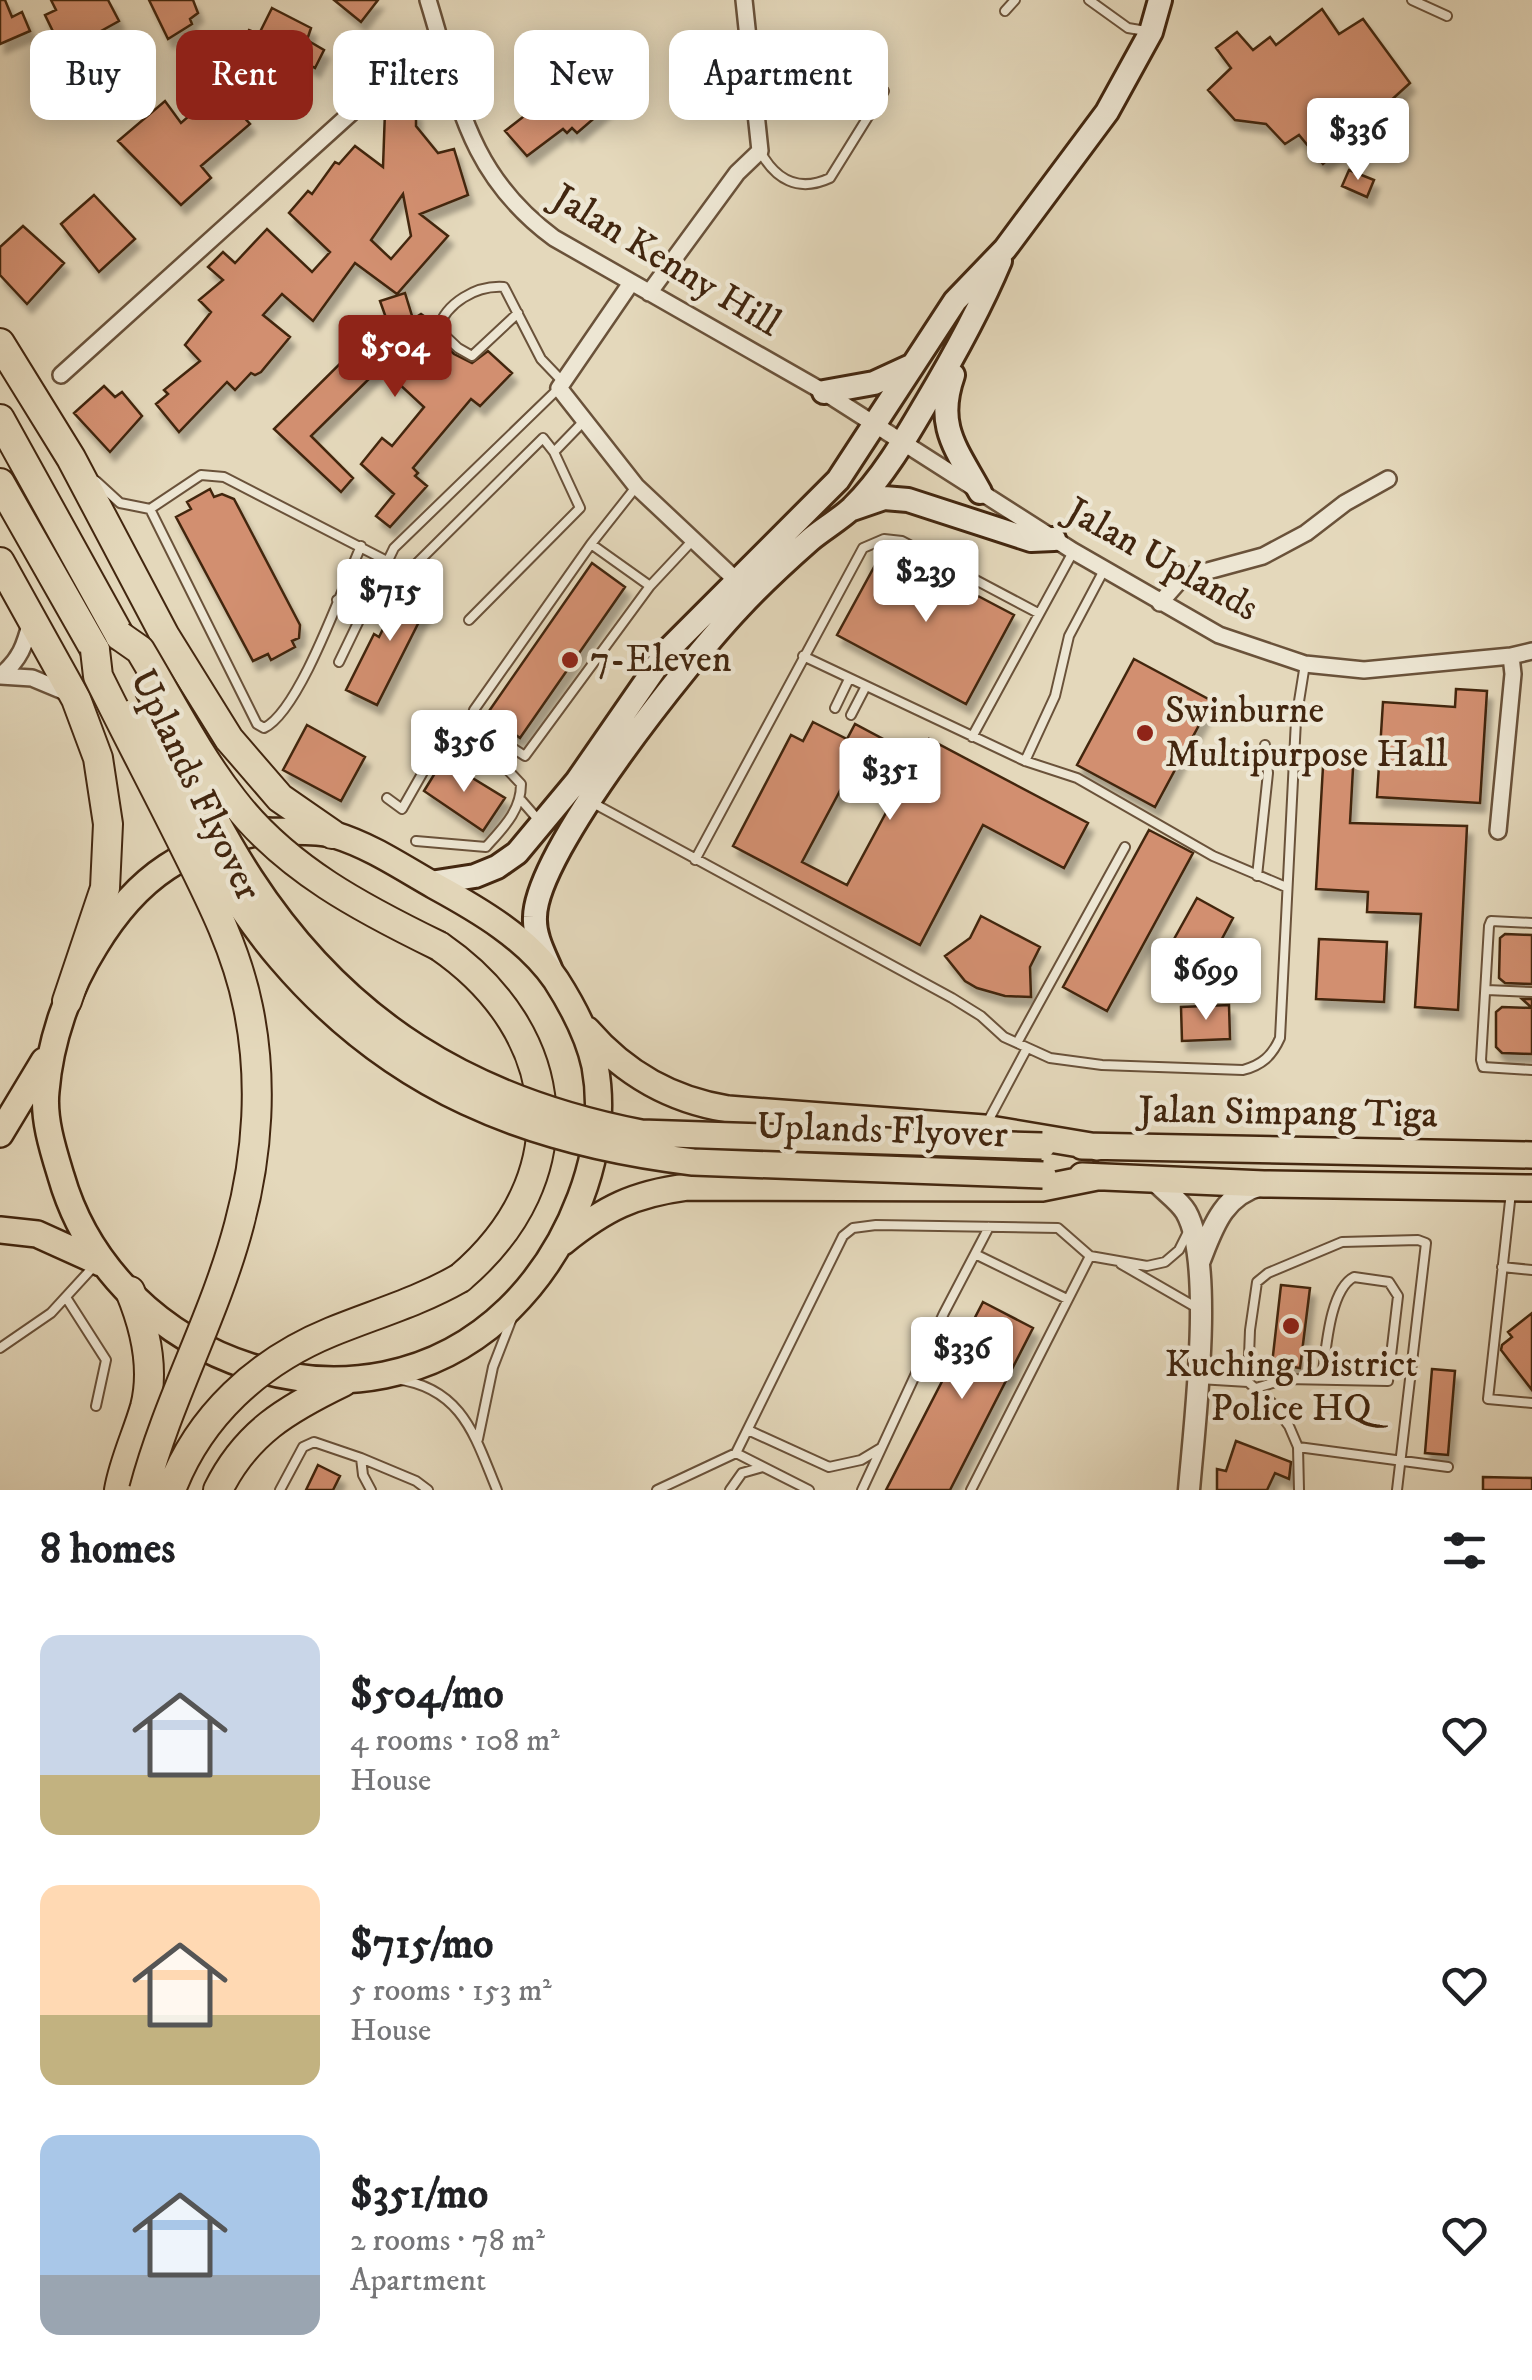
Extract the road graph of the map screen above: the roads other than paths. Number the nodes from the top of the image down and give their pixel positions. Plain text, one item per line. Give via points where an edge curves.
1 (428, 0) edge
2 (744, 0) edge
3 (1015, 0) edge
4 (1089, 0) edge
5 (1160, 0) edge
6 (1412, 0) edge
7 (1005, 11) dead end
8 (1447, 16) dead end
9 (437, 30) edge
10 (1151, 32) junction
11 (343, 120) edge
12 (465, 120) edge
13 (866, 120) edge
14 (760, 151) junction
15 (1005, 249) junction
16 (631, 283) junction
17 (648, 293) junction
18 (518, 312) junction
19 (978, 316) junction
20 (0, 343) edge
21 (915, 364) junction
22 (60, 376) dead end
23 (561, 385) junction
24 (824, 392) junction
25 (0, 419) edge
26 (584, 420) junction
27 (876, 425) junction
28 (903, 443) junction
29 (554, 452) junction
30 (71, 458) junction
31 (1388, 479) dead end
32 (0, 483) edge
33 (636, 486) junction
34 (980, 492) junction
35 (852, 508) junction
36 (150, 509) junction
37 (694, 539) junction
38 (590, 544) junction
39 (1064, 545) junction
40 (361, 546) junction
41 (387, 560) junction
42 (0, 562) edge
43 (413, 567) dead end
44 (1104, 570) junction
45 (736, 580) junction
46 (650, 586) junction
47 (376, 590) junction
48 (337, 600) junction
49 (1160, 603) junction
50 (1038, 613) junction
51 (32, 618) junction
52 (470, 620) dead end
53 (107, 643) junction
54 (1532, 652) edge
55 (802, 656) junction
56 (1511, 656) junction
57 (340, 662) dead end
58 (1305, 664) junction
59 (0, 676) edge
60 (849, 679) junction
61 (866, 686) junction
62 (76, 699) junction
63 (835, 708) dead end
64 (852, 715) dead end
65 (972, 737) junction
66 (1265, 744) dead end
67 (513, 750) junction
68 (1025, 761) junction
69 (504, 766) junction
70 (386, 798) dead end
71 (521, 800) junction
72 (590, 801) junction
73 (542, 825) junction
74 (1498, 831) dead end
75 (332, 834) junction
76 (416, 841) dead end
77 (1125, 847) dead end
78 (695, 860) junction
79 (1257, 876) junction
80 (430, 883) junction
81 (1286, 887) junction
82 (1532, 922) edge
83 (554, 978) junction
84 (1486, 990) junction
85 (1532, 992) edge
86 (67, 1001) junction
87 (577, 1019) junction
88 (54, 1043) junction
89 (1017, 1043) junction
90 (1027, 1048) junction
91 (1532, 1070) edge
92 (984, 1128) junction
93 (0, 1134) edge
94 (1042, 1146) joint
95 (1097, 1147) junction
96 (1532, 1156) edge
97 (1043, 1175) joint
98 (1098, 1177) junction
99 (1154, 1179) junction
100 (1264, 1184) junction
101 (1521, 1188) edge
102 (1190, 1223) junction
103 (988, 1227) junction
104 (0, 1230) edge
105 (558, 1247) junction
106 (975, 1254) junction
107 (1090, 1256) junction
108 (1200, 1260) junction
109 (1116, 1262) junction
110 (104, 1265) junction
111 (1502, 1267) junction
112 (1532, 1270) edge
113 (532, 1286) junction
114 (130, 1291) junction
115 (1067, 1299) junction
116 (67, 1300) junction
117 (1199, 1309) junction
118 (0, 1348) edge
119 (1393, 1356) junction
120 (1413, 1358) junction
121 (377, 1377) junction
122 (1198, 1379) junction
123 (1322, 1379) junction
124 (343, 1382) junction
125 (1252, 1385) junction
126 (1532, 1404) edge
127 (96, 1406) dead end
128 (748, 1430) junction
129 (478, 1439) junction
130 (882, 1447) junction
131 (1298, 1447) junction
132 (736, 1454) junction
133 (361, 1458) junction
134 (1400, 1462) junction
135 (763, 1466) junction
136 (1448, 1467) dead end
137 (368, 1488) edge
138 (119, 1490) edge
139 (144, 1490) edge
140 (170, 1490) edge
141 (218, 1490) edge
142 (280, 1490) edge
143 (428, 1490) edge
144 (496, 1490) edge
145 (658, 1490) edge
146 (730, 1490) edge
147 (809, 1490) edge
148 (862, 1490) edge
149 (971, 1490) edge
150 (1189, 1490) edge
151 (1299, 1490) edge
152 (1397, 1490) edge

1 - 9 street, Jalan Kenny Hill
2 - 14 street
3 - 7 lane
4 - 10 lane via 1128,28
5 - 10 main road
6 - 8 lane
10 - 15 main road via 1107,112
11 - 22 street
12 - 16 street, Jalan Kenny Hill via 496,183 527,218
13 - 14 lane via 830,178 816,184 782,179
14 - 17 street
15 - 19 main road
15 - 21 main road via 955,302
16 - 17 street, Jalan Kenny Hill
16 - 23 street
17 - 24 street, Jalan Kenny Hill
18 - 18 lane via 504,287 495,286 453,304 438,328 472,356
18 - 23 lane
19 - 28 main road
19 - 34 main road via 944,400 948,430
20 - 30 highway
21 - 24 main road via 874,383
21 - 27 main road
23 - 26 street
23 - 41 lane
24 - 27 street, Jalan Kenny Hill
25 - 53 highway
26 - 29 lane
26 - 33 street
27 - 28 street, Jalan Kenny Hill
27 - 45 main road via 827,492
28 - 34 street, Jalan Uplands
28 - 35 main road
29 - 43 lane via 542,438
29 - 52 lane via 580,508
30 - 36 lane via 120,502
30 - 75 highway via 165,636 229,739 280,798
31 - 49 street via 1263,556 1182,578
32 - 53 highway
33 - 37 street
33 - 38 lane
34 - 39 street, Jalan Uplands
35 - 39 main road via 884,498 908,500
35 - 72 main road via 739,608
36 - 40 lane via 200,475 224,477
36 - 48 lane via 264,728 274,724 303,679
37 - 45 street
37 - 46 lane
38 - 46 lane
38 - 67 lane via 474,710 477,725
39 - 44 street, Jalan Uplands
39 - 50 lane
40 - 41 lane
40 - 48 lane
41 - 47 lane
42 - 51 highway
44 - 49 street, Jalan Uplands
44 - 68 lane via 1069,636 1055,696
45 - 73 main road via 667,652
46 - 67 lane via 532,750 525,756
47 - 48 lane via 360,586
47 - 57 lane
49 - 58 street, Jalan Uplands via 1219,636
50 - 55 lane via 902,542 884,539 863,548
50 - 65 lane
51 - 59 street via 26,647
51 - 62 highway
53 - 94 main road, Uplands Flyover, bridge via 248,874 327,977 418,1051 468,1078 579,1121 641,1133
53 - 97 main road, Uplands Flyover, bridge via 227,883 282,960 342,1019 448,1095 536,1131 640,1156
53 - 139 highway, Uplands Flyover, bridge via 98,676 234,953 255,1061 256,1122 238,1227
53 - 140 highway, Uplands Flyover, bridge via 140,650 233,800 280,850 364,909 472,968 512,1021 538,1080 543,1123 520,1210 484,1258 404,1306 268,1365 213,1414
54 - 56 street, Jalan Uplands
55 - 60 lane
55 - 78 lane
56 - 58 street, Jalan Uplands via 1364,670
56 - 74 street
58 - 81 lane
59 - 62 street via 46,682
60 - 61 lane
60 - 63 lane
61 - 64 lane
61 - 65 lane
62 - 86 highway via 98,758 108,824 105,888
65 - 68 lane
66 - 79 lane
67 - 69 lane
68 - 79 lane via 1077,778
69 - 70 lane via 447,730 402,808
69 - 71 lane via 521,784
71 - 73 lane
71 - 76 lane via 486,847
72 - 78 lane
72 - 83 main road via 556,854 534,918
73 - 80 main road via 498,867
75 - 80 main road
75 - 86 main road via 266,831 222,839 178,859 142,885 110,921
77 - 89 lane
78 - 89 lane via 952,998
79 - 81 lane
80 - 83 main road via 485,913
81 - 90 lane via 1280,1038 1258,1066 1091,1064
82 - 84 lane via 1491,921
83 - 87 main road
84 - 85 lane
84 - 91 lane via 1482,1067
86 - 88 main road
87 - 92 main road via 632,1073 694,1104
87 - 105 main road via 594,1066 596,1142
88 - 93 main road
88 - 110 main road via 45,1095 52,1145 68,1198
89 - 90 lane
90 - 92 lane
92 - 95 main road
94 - 95 main road, Jalan Simpang Tiga
95 - 96 main road, Jalan Simpang Tiga
97 - 98 main road, Jalan Simpang Tiga
98 - 99 main road, Jalan Simpang Tiga
98 - 105 main road via 1042,1188 687,1186 620,1203
99 - 100 main road, Jalan Simpang Tiga
99 - 102 street
100 - 101 main road, Jalan Simpang Tiga
100 - 108 street via 1231,1200
101 - 111 lane
102 - 108 street
102 - 109 lane via 1165,1262
103 - 106 lane
103 - 107 lane via 1058,1228
103 - 128 lane via 852,1228
104 - 110 main road via 37,1234
105 - 113 main road
106 - 115 lane
106 - 130 lane
107 - 109 lane
107 - 115 lane
108 - 117 street
109 - 117 lane
110 - 114 main road
110 - 116 lane
111 - 112 lane
111 - 126 lane via 1488,1400
113 - 121 main road via 454,1350
113 - 129 lane via 502,1340
114 - 124 main road via 171,1330 221,1355 259,1371
114 - 138 highway via 142,1320 148,1374 146,1404
115 - 149 lane
116 - 118 lane
116 - 127 lane via 106,1360
117 - 122 street
119 - 120 lane
119 - 123 lane via 1388,1381
119 - 123 lane via 1396,1288 1354,1277 1336,1300
120 - 125 lane via 1426,1244 1354,1240 1257,1282
120 - 134 lane
121 - 124 main road
121 - 129 lane via 410,1381 437,1394
122 - 125 lane
122 - 150 street
123 - 125 lane
124 - 141 highway via 250,1439
125 - 131 lane via 1289,1426
128 - 130 lane via 829,1467
128 - 132 lane
129 - 144 lane
130 - 148 lane
131 - 134 lane
131 - 151 lane
132 - 135 lane
132 - 145 lane
133 - 137 lane
133 - 142 lane via 314,1442 303,1447
133 - 143 lane
134 - 136 lane
134 - 152 lane
135 - 146 lane via 742,1473
135 - 147 lane

